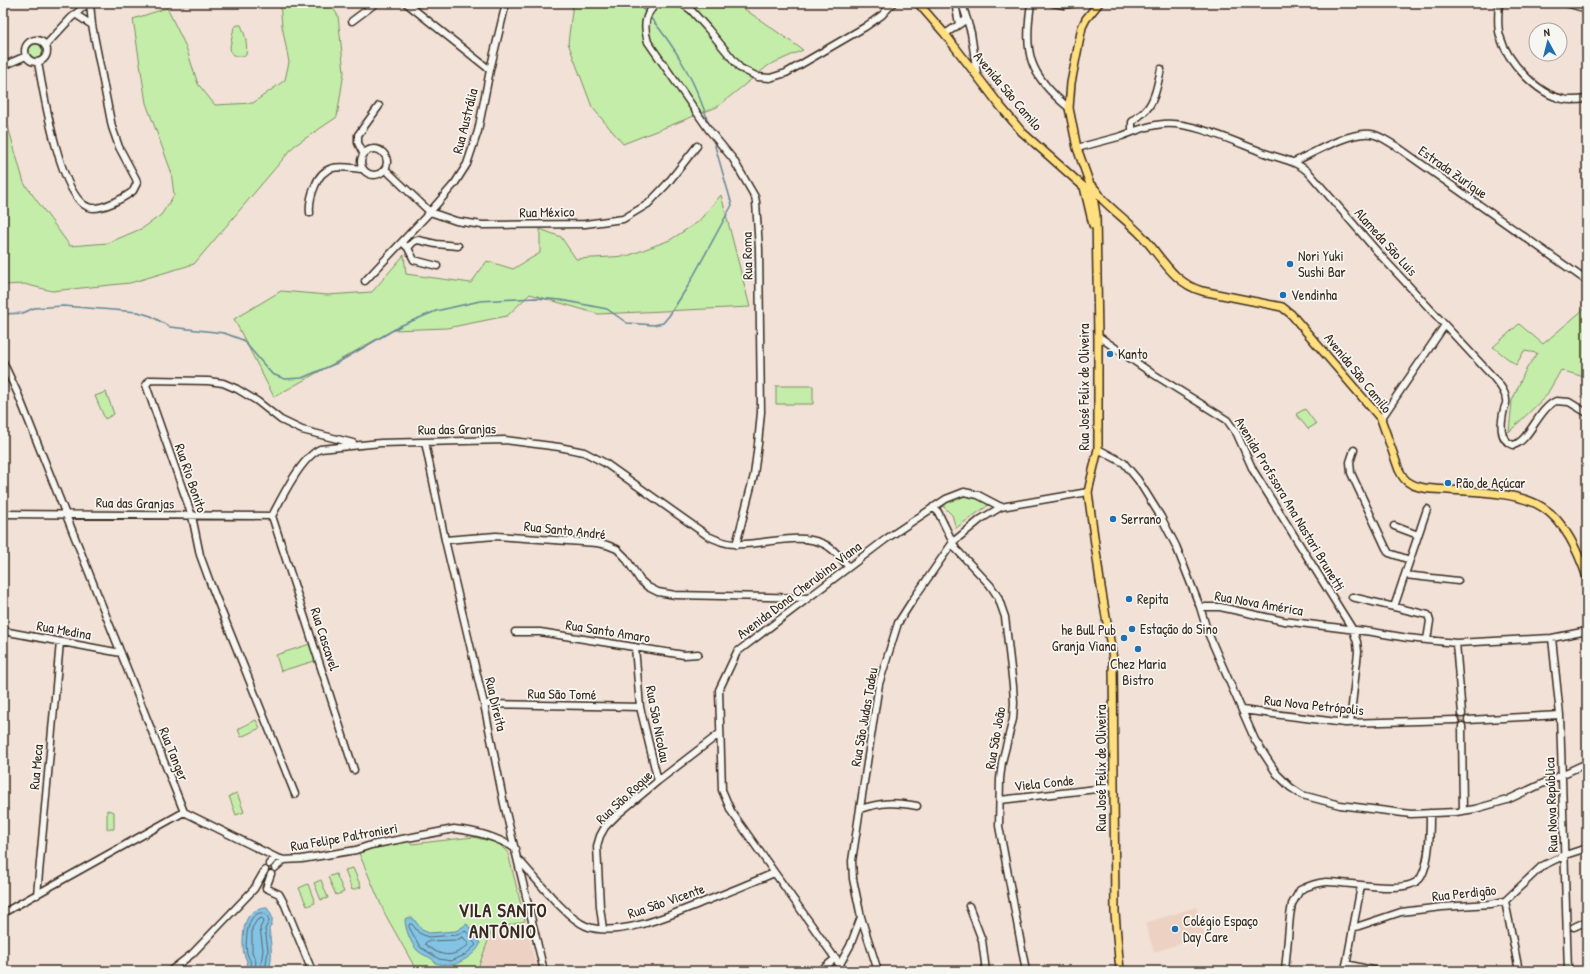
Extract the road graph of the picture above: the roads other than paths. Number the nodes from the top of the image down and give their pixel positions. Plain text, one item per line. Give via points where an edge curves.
1 (89, 3) edge
2 (376, 3) edge
3 (406, 3) edge
4 (506, 3) edge
5 (659, 3) edge
6 (681, 3) edge
7 (893, 3) edge
8 (918, 3) edge
9 (955, 3) edge
10 (962, 3) edge
11 (1031, 3) edge
12 (1053, 3) edge
13 (1075, 3) edge
14 (1099, 3) edge
15 (1499, 3) edge
16 (1566, 3) edge
17 (1587, 9) edge
18 (76, 14) junction
19 (967, 19) junction
20 (352, 21) dead end
21 (959, 24) junction
22 (92, 25) junction
23 (945, 34) junction
24 (45, 46) junction
25 (26, 56) junction
26 (38, 62) junction
27 (3, 66) edge
28 (1161, 69) dead end
29 (490, 70) junction
30 (977, 74) junction
31 (1587, 99) edge
32 (379, 106) dead end
33 (1069, 108) junction
34 (1132, 132) junction
35 (697, 146) dead end
36 (1077, 148) junction
37 (363, 153) junction
38 (1294, 162) junction
39 (362, 169) junction
40 (385, 169) junction
41 (1087, 186) junction
42 (1090, 196) junction
43 (1102, 199) junction
44 (430, 212) junction
45 (310, 213) dead end
46 (402, 242) junction
47 (458, 246) dead end
48 (408, 248) junction
49 (437, 266) dead end
50 (365, 281) dead end
51 (1587, 281) edge
52 (1445, 325) junction
53 (1098, 336) junction
54 (3, 362) edge
55 (1587, 413) edge
56 (1381, 419) junction
57 (424, 442) junction
58 (357, 444) junction
59 (1098, 449) junction
60 (1354, 450) dead end
61 (1088, 492) junction
62 (933, 507) junction
63 (1001, 507) junction
64 (1427, 509) dead end
65 (3, 514) edge
66 (64, 514) junction
67 (192, 516) junction
68 (272, 516) junction
69 (1394, 526) dead end
70 (1418, 536) junction
71 (445, 540) junction
72 (953, 542) junction
73 (736, 545) junction
74 (1410, 560) junction
75 (848, 567) junction
76 (1405, 575) junction
77 (1587, 577) edge
78 (1458, 581) dead end
79 (1352, 597) dead end
80 (808, 598) junction
81 (1200, 607) junction
82 (1394, 607) junction
83 (1353, 630) junction
84 (3, 631) edge
85 (1587, 631) edge
86 (515, 632) dead end
87 (1552, 638) junction
88 (1427, 640) junction
89 (60, 642) junction
90 (1456, 643) junction
91 (635, 647) junction
92 (121, 652) junction
93 (698, 654) dead end
94 (484, 704) junction
95 (640, 708) junction
96 (1242, 710) junction
97 (1462, 714) junction
98 (1560, 715) junction
99 (1456, 720) junction
100 (1468, 720) junction
101 (1350, 723) junction
102 (1462, 726) junction
103 (719, 734) junction
104 (1587, 762) edge
105 (354, 770) dead end
106 (1561, 774) junction
107 (658, 781) junction
108 (1114, 787) junction
109 (295, 794) dead end
110 (863, 797) junction
111 (1000, 800) junction
112 (875, 804) junction
113 (917, 806) dead end
114 (860, 809) junction
115 (1463, 811) junction
116 (184, 812) junction
117 (1430, 813) junction
118 (1587, 848) edge
119 (516, 849) junction
120 (1565, 855) junction
121 (275, 857) junction
122 (518, 859) junction
123 (284, 860) junction
124 (269, 864) dead end
125 (275, 868) dead end
126 (774, 873) junction
127 (1361, 886) junction
128 (37, 895) junction
129 (1505, 901) junction
130 (969, 906) dead end
131 (3, 913) edge
132 (861, 917) junction
133 (1587, 921) edge
134 (1574, 927) dead end
135 (1353, 928) junction
136 (603, 929) junction
137 (836, 958) junction
138 (840, 964) junction
139 (1346, 964) junction
140 (170, 971) edge
141 (312, 971) edge
142 (544, 971) edge
143 (820, 971) edge
144 (844, 971) edge
145 (878, 971) edge
146 (986, 971) edge
147 (1026, 971) edge
148 (1120, 971) edge
149 (1285, 971) edge
150 (1345, 971) edge
151 (1376, 971) edge
152 (1519, 971) edge
153 (1568, 971) edge

1 - 18 street
1 - 22 street
2 - 20 street
3 - 29 street
4 - 29 street, Rua Austrália
5 - 73 street, Rua Roma via 647,14 645,32 648,42 709,130 733,159 756,202 761,412 754,475
6 - 7 street via 691,10 740,68 770,78 786,73 865,27
8 - 23 main road, Avenida São Camilo
9 - 21 street
10 - 19 street
11 - 33 street via 1027,37 1032,66 1046,88
12 - 13 street
14 - 33 main road, Rua José Felix de Oliveira via 1082,27
15 - 31 street via 1498,26 1504,46 1530,82 1548,94 1564,100
16 - 17 street
18 - 22 street
18 - 24 street
19 - 21 street
19 - 30 street
21 - 23 street
22 - 26 street via 112,127 137,183 133,192 96,209 89,208 78,199 53,139
23 - 30 main road, Avenida São Camilo
24 - 25 street via 39,41 32,41 25,49
24 - 26 street via 47,53
25 - 26 street
25 - 27 street
28 - 34 street via 1150,105 1132,122
29 - 44 street, Rua Austrália via 478,131 467,164
30 - 41 main road, Avenida São Camilo via 1022,132
32 - 37 street via 358,135 357,139
33 - 36 main road, Rua José Felix de Oliveira
34 - 36 street, Alameda São Luis
34 - 38 street, Alameda São Luis via 1163,124 1184,125
35 - 44 street, Rua México via 648,204 623,219 585,224 482,225 456,221
36 - 41 main road, Rua José Felix de Oliveira
37 - 39 street via 360,160
37 - 40 street via 376,148 384,152 387,161
38 - 51 street, Estrada Zurique via 1340,140 1366,134 1378,135
38 - 52 street, Alameda São Luis via 1308,171
39 - 40 street via 373,175
39 - 45 street via 342,167 326,170 321,174 312,194
40 - 44 street, Rua México
41 - 42 main road, Rua José Felix de Oliveira
41 - 43 main road, Avenida São Camilo via 1095,188
42 - 43 main road, Avenida São Camilo
42 - 53 main road, Rua José Felix de Oliveira via 1095,232
43 - 56 main road, Avenida São Camilo via 1137,230 1164,264 1193,288 1286,309
44 - 46 street, Rua Austrália
46 - 48 street
46 - 50 street, Rua Austrália
47 - 48 street via 418,240
48 - 49 street via 414,260
52 - 55 street, Alameda São Luis via 1503,390 1506,402 1502,434 1510,444 1516,445 1524,439 1545,409 1556,401 1569,402
52 - 56 street
53 - 59 main road, Rua José Felix de Oliveira
53 - 83 street, Avenida Profssora Ana Nastari Brunetti via 1227,420 1237,434 1253,470
54 - 66 street, Rua Tanger via 18,394
56 - 77 main road, Avenida São Camilo via 1399,470 1408,483 1427,489 1495,494 1542,507 1568,535
57 - 58 street, Rua das Granjas
57 - 71 street, Rua Direita
57 - 73 street, Rua das Granjas via 505,440 584,452 605,463 708,536
58 - 67 street, Rua Rio Bonito via 302,430 286,423 257,401 223,383 150,380 146,385 147,389
58 - 68 street, Rua das Granjas via 320,448 313,452 295,476
59 - 61 main road, Rua José Felix de Oliveira
59 - 81 street via 1124,463 1142,485 1176,546
60 - 74 street via 1350,462 1351,473 1386,548 1389,553
61 - 63 street, Rua São Judas Tadeu
61 - 108 main road, Rua José Felix de Oliveira via 1113,659
62 - 63 street, Avenida Dona Cherubina Viana via 946,498 964,492 978,495
62 - 72 street, Rua São João
62 - 75 street, Avenida Dona Cherubina Viana
63 - 72 street, Rua São Judas Tadeu via 973,524
64 - 70 street
65 - 66 street, Rua das Granjas
66 - 67 street, Rua das Granjas
66 - 92 street, Rua Tanger
67 - 68 street, Rua das Granjas
67 - 109 street, Rua Rio Bonito via 200,555
68 - 105 street, Rua Cascavel
69 - 70 street
70 - 74 street
71 - 80 street, Rua Santo André via 496,536 597,542 617,549 640,580 658,592 675,595
71 - 94 street, Rua Direita
72 - 110 street, Rua São Judas Tadeu via 898,623 879,684
72 - 111 street, Rua São João via 960,555 990,585 998,597 1005,617 1014,703 1013,719 1002,762
73 - 75 street, Rua das Granjas via 777,540 813,540 826,544
74 - 76 street
75 - 80 street, Avenida Dona Cherubina Viana
76 - 78 street
76 - 82 street
79 - 82 street
80 - 103 street, Avenida Dona Cherubina Viana via 737,652 719,690
81 - 83 street, Rua Nova América via 1235,609 1284,621
81 - 96 street, Rua Nova América via 1208,633
82 - 88 street via 1428,615 1430,621
83 - 88 street, Rua Nova América
83 - 101 street, Avenida Profssora Ana Nastari Brunetti via 1358,652
84 - 89 street, Rua Medina
85 - 87 street, Rua Nova América
86 - 91 street, Rua Santo Amaro via 540,632
87 - 90 street, Rua Nova América
87 - 98 street, Rua Nova República
88 - 90 street, Rua Nova América
89 - 92 street, Rua Medina
89 - 128 street, Rua Meca
90 - 97 street
91 - 93 street, Rua Santo Amaro via 684,655
91 - 95 street, Rua São Nicolau
92 - 116 street, Rua Tanger
94 - 95 street, Rua São Tomé
94 - 119 street, Rua Direita via 504,804
95 - 107 street, Rua São Nicolau
96 - 101 street, Rua Nova Petrópolis
96 - 117 street, Rua Nova América via 1256,740 1277,774 1302,795 1340,804 1410,814
97 - 99 street via 1457,716
97 - 100 street
98 - 100 street
98 - 106 street, Rua Nova República
99 - 101 street, Rua Nova Petrópolis
99 - 102 street
100 - 102 street
102 - 115 street
103 - 107 street, Rua São Roque
103 - 126 street, Avenida Dona Cherubina Viana via 722,790 725,800
104 - 106 street, Rua Nova América
106 - 115 street, Rua Nova América via 1507,800
106 - 120 street, Rua Nova República
107 - 136 street, Rua São Roque via 617,815 600,836 597,846
108 - 111 street, Viela Conde
108 - 148 main road, Rua José Felix de Oliveira via 1115,913
110 - 112 street
110 - 114 street, Rua São Judas Tadeu
111 - 147 street, Rua São João via 1000,826
112 - 113 street via 893,802
112 - 114 street
114 - 132 street, Rua São Judas Tadeu via 852,861
115 - 117 street, Rua Nova América
116 - 121 street, Rua Felipe Paltronieri
116 - 128 street
117 - 127 street via 1430,839 1418,880 1407,885
118 - 120 street, Rua Perdigão
119 - 122 street, Rua Direita
119 - 123 street, Rua Felipe Paltronieri via 486,835 454,830 328,855
120 - 129 street, Rua Perdigão via 1542,866
120 - 153 street, Rua Nova República
121 - 123 street, Rua Felipe Paltronieri
121 - 124 street
122 - 136 street, Rua São Vicente via 565,911 586,926
122 - 142 street, Rua Direita
123 - 125 street
126 - 136 street, Rua São Vicente via 670,916 620,929
126 - 137 street, Avenida Dona Cherubina Viana
127 - 135 street
127 - 149 street via 1325,882 1300,890 1292,904
128 - 131 street
129 - 135 street, Rua Perdigão via 1401,912
129 - 152 street
130 - 146 street via 982,940
132 - 138 street
132 - 145 street, Rua São Judas Tadeu
133 - 134 street
135 - 139 street
137 - 138 street, Avenida Dona Cherubina Viana
137 - 143 street
138 - 144 street, Avenida Dona Cherubina Viana
139 - 150 street
139 - 151 street
140 - 141 street via 192,954 268,872 266,888 279,894

